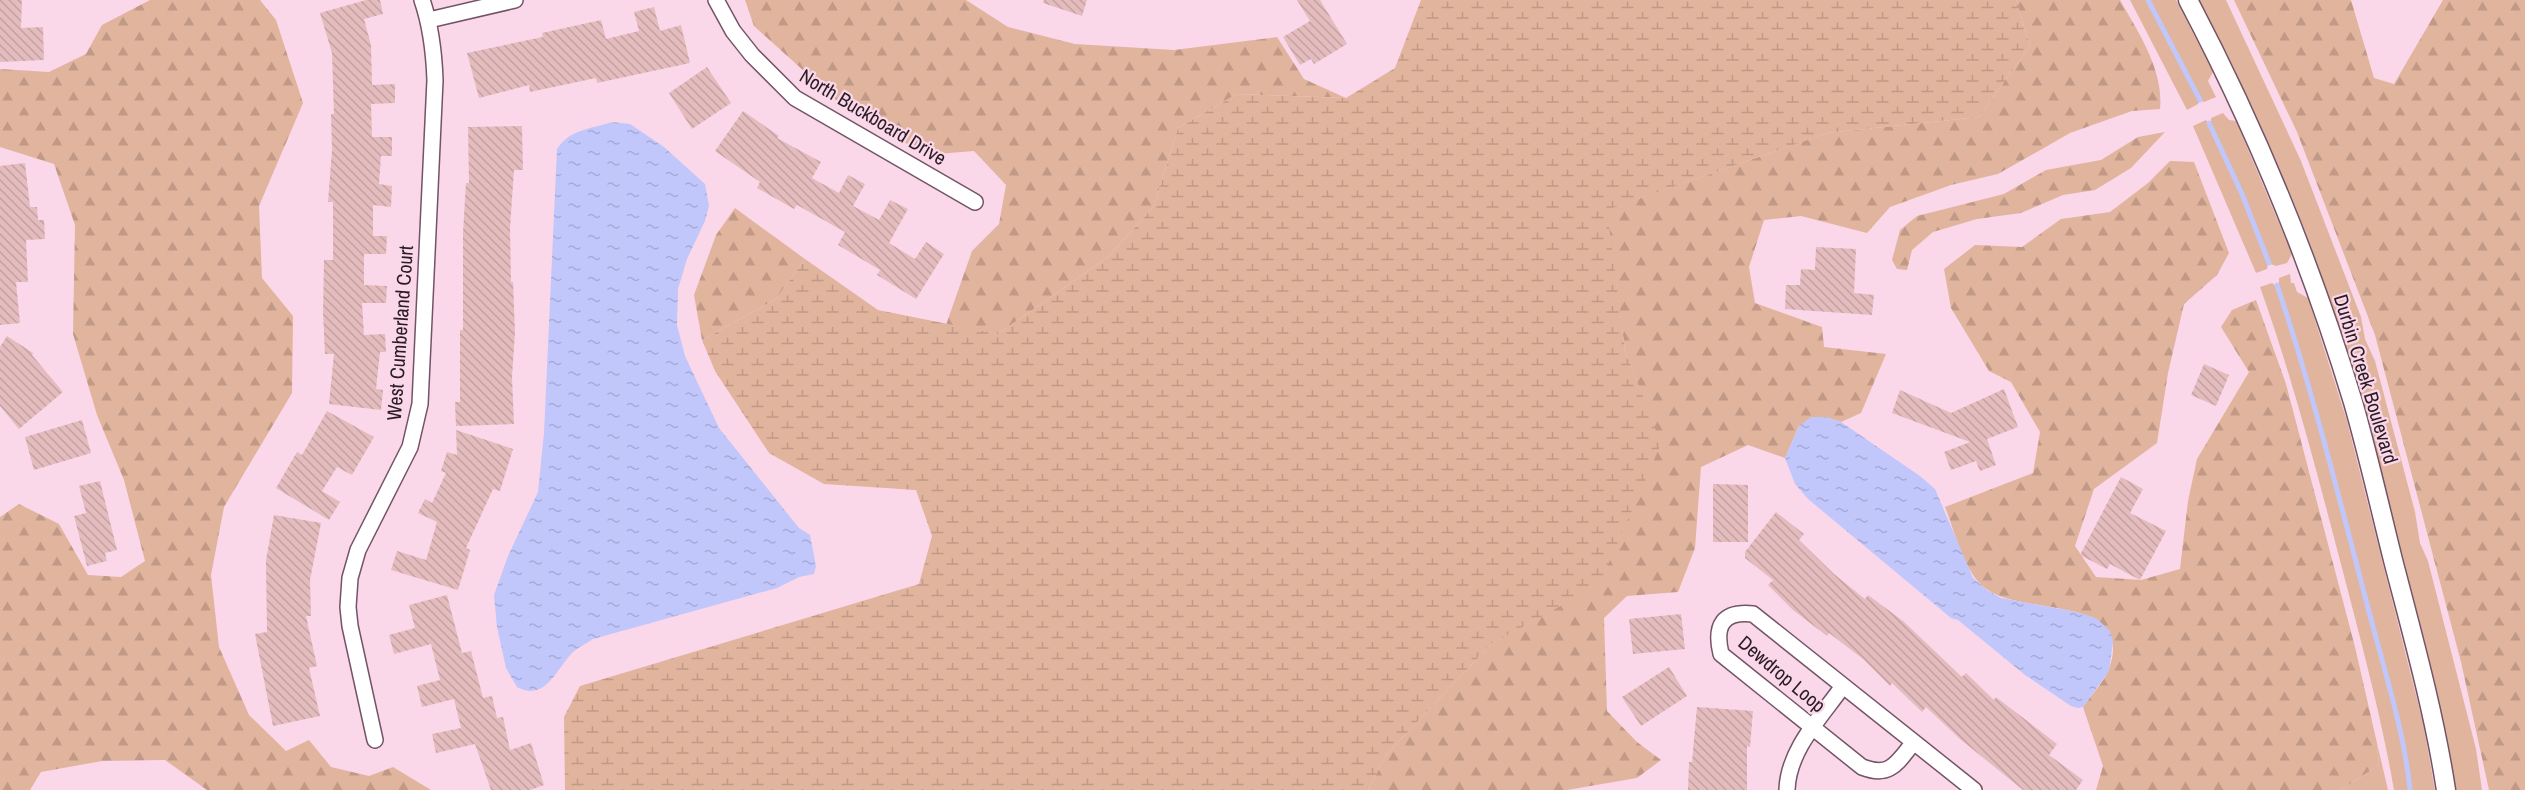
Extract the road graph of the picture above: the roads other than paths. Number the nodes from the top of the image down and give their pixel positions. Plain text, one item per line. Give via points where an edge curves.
1 (422, 0) edge
2 (515, 0) edge
3 (716, 0) edge
4 (2188, 0) edge
5 (429, 20) junction
6 (975, 202) dead end
7 (1843, 686) junction
8 (1813, 727) junction
9 (375, 740) dead end
10 (1913, 743) junction
11 (1787, 790) edge
12 (1974, 790) edge
13 (2446, 790) edge

1 - 5 street, West Cumberland Court
2 - 5 street
3 - 6 street, North Buckboard Drive via 752,55 795,98
4 - 13 street, Durbin Creek Boulevard via 2261,149 2325,314 2365,450 2430,704
5 - 9 street, West Cumberland Court via 435,80 420,404 410,447 358,550 350,578 350,626
7 - 8 street
7 - 8 street, Dewdrop Loop via 1754,614 1731,615 1723,621 1718,640 1721,654
7 - 10 street, Dewdrop Loop
8 - 10 street, Dewdrop Loop via 1862,767 1875,772 1897,763
8 - 11 street via 1792,763
10 - 12 street, Dewdrop Loop

